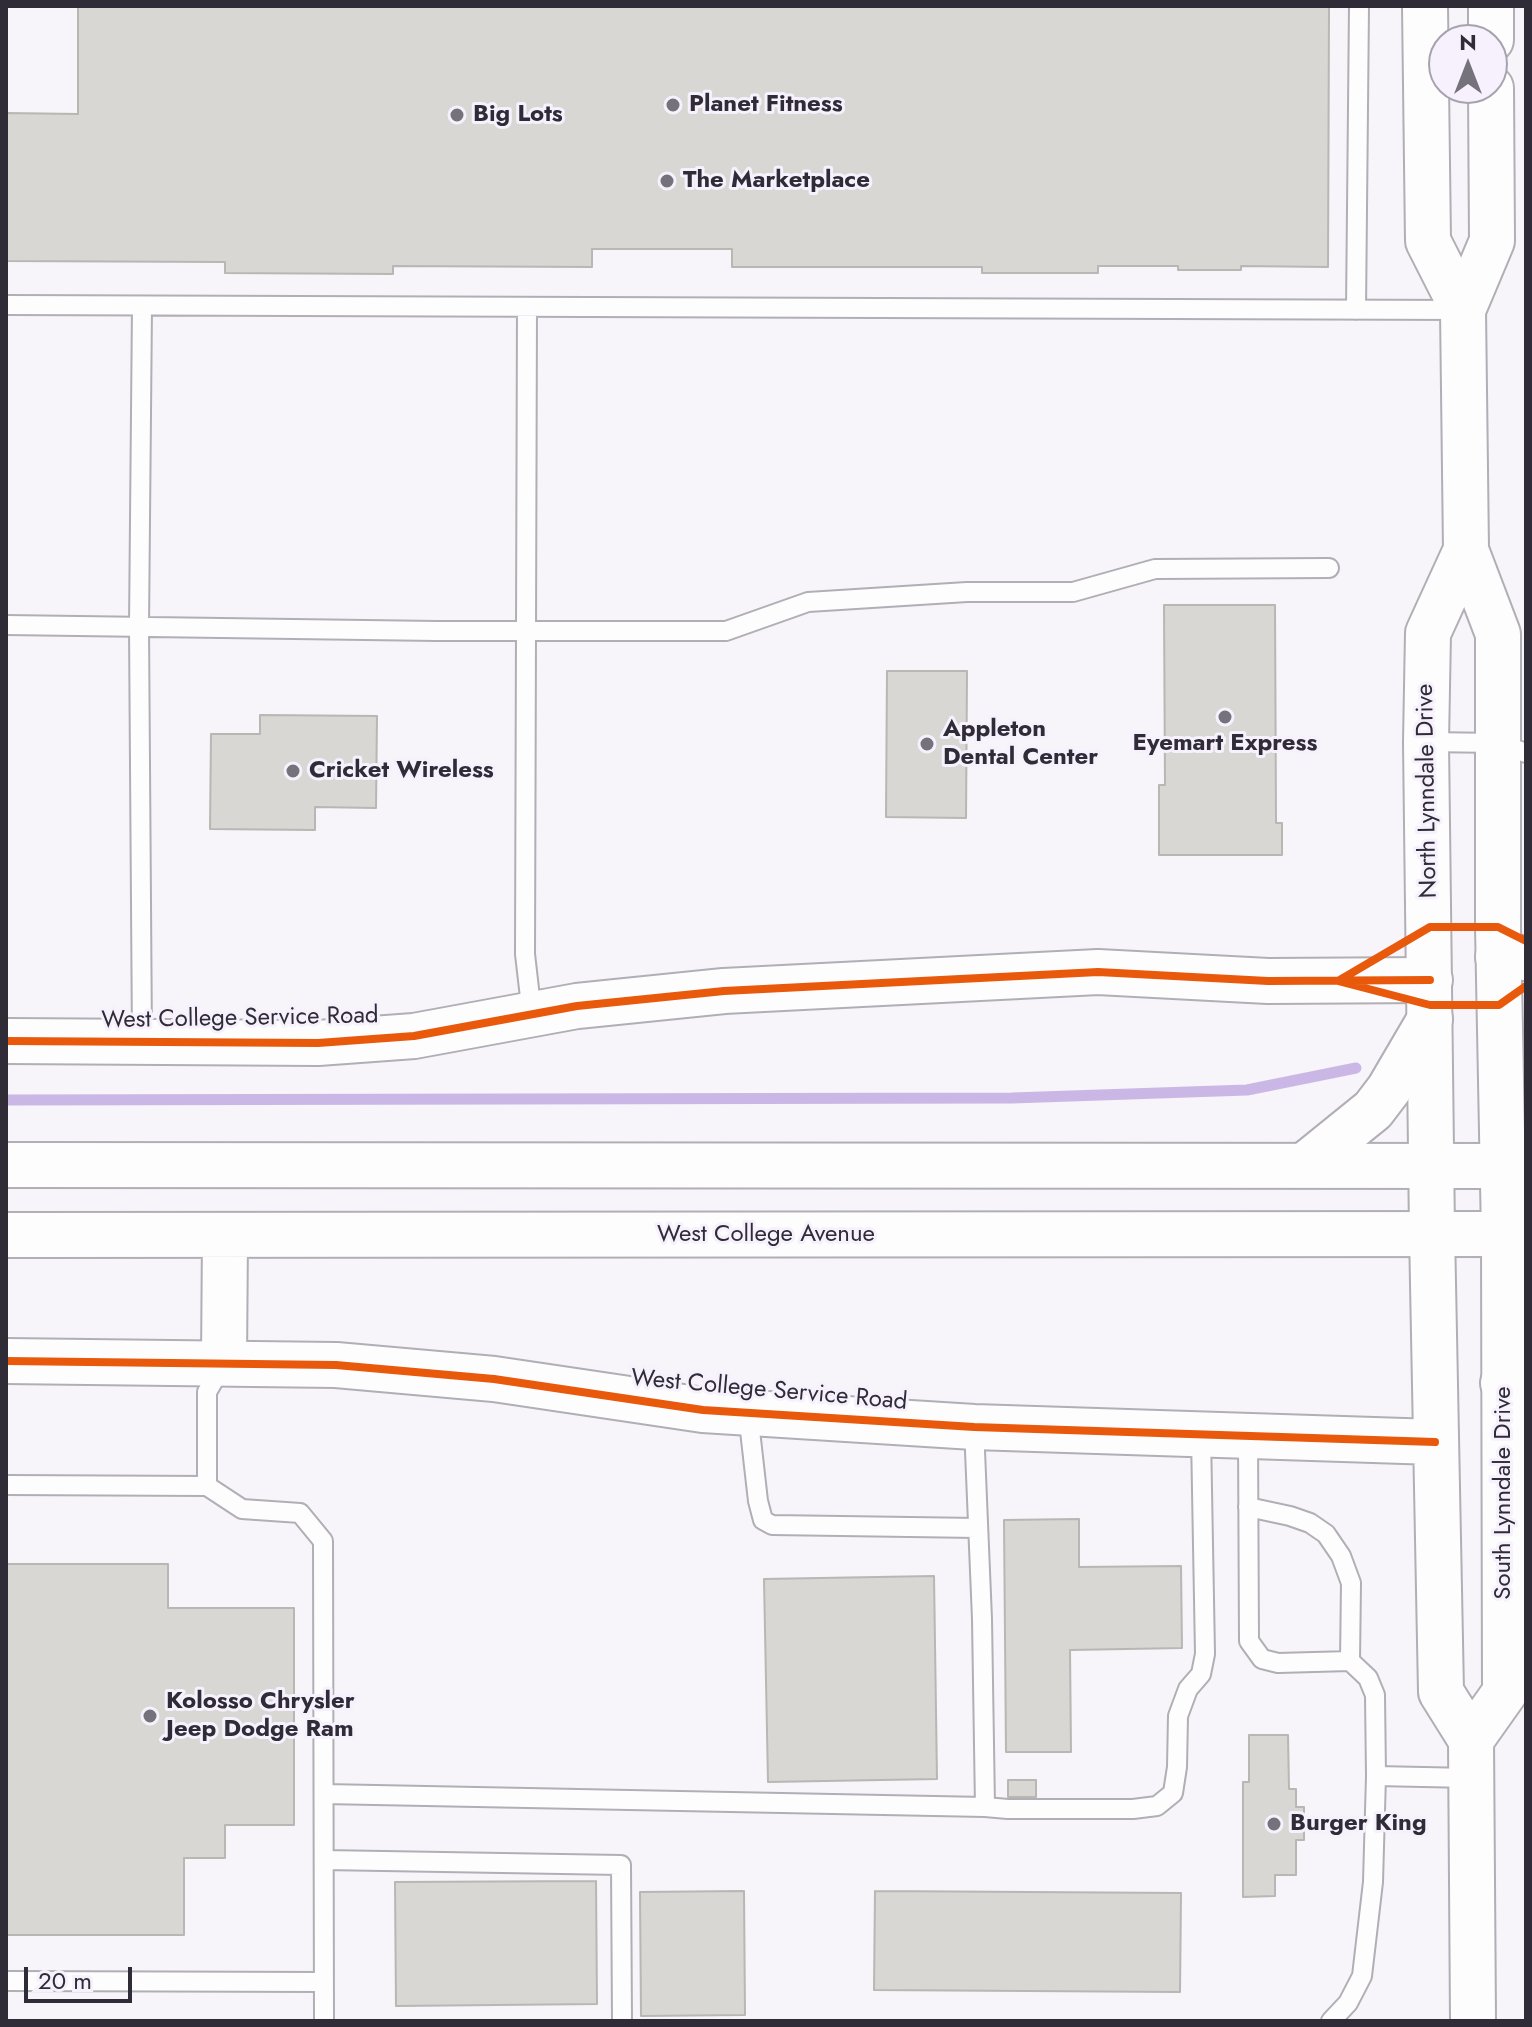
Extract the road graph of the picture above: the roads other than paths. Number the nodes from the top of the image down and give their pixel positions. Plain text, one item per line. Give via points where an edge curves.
1 (1359, 6) edge
2 (1425, 6) edge
3 (1491, 104) edge
4 (6, 305) edge
5 (142, 306) junction
6 (527, 307) junction
7 (1356, 310) junction
8 (1463, 310) junction
9 (1466, 550) junction
10 (1329, 568) dead end
11 (6, 625) edge
12 (139, 627) junction
13 (525, 631) junction
14 (1426, 742) junction
15 (1512, 748) edge
16 (1512, 958) edge
17 (1430, 1000) junction
18 (532, 1015) junction
19 (6, 1041) edge
20 (142, 1041) junction
21 (6, 1165) edge
22 (1305, 1165) junction
23 (1514, 1166) edge
24 (1432, 1167) junction
25 (1432, 1232) junction
26 (1515, 1234) edge
27 (6, 1235) edge
28 (225, 1235) junction
29 (1526, 1345) edge
30 (6, 1361) edge
31 (224, 1362) junction
32 (1503, 1383) junction
33 (748, 1413) junction
34 (974, 1427) junction
35 (1201, 1435) junction
36 (1248, 1437) junction
37 (1435, 1442) junction
38 (6, 1485) edge
39 (207, 1486) junction
40 (1248, 1507) junction
41 (978, 1528) junction
42 (1350, 1661) junction
43 (1471, 1759) junction
44 (1376, 1776) junction
45 (324, 1794) junction
46 (985, 1807) junction
47 (324, 1860) junction
48 (6, 1981) edge
49 (324, 1982) junction
50 (324, 2021) edge
51 (622, 2021) edge
52 (1331, 2021) edge
53 (1473, 2021) edge

1 - 7 lane
2 - 8 main road, North Lynndale Drive via 1428,241
3 - 8 main road, North Lynndale Drive via 1492,241
4 - 5 lane
5 - 6 lane
5 - 12 lane
6 - 7 lane
6 - 13 lane
7 - 8 lane
8 - 9 main road, North Lynndale Drive
9 - 14 main road, North Lynndale Drive via 1428,633
9 - 15 main road, North Lynndale Drive via 1498,634
10 - 13 lane via 1155,569 1073,592 808,602 726,631
11 - 12 lane
12 - 13 lane
12 - 20 lane
13 - 18 lane via 525,954
14 - 15 lane
14 - 17 main road, North Lynndale Drive
15 - 16 main road, North Lynndale Drive
16 - 23 main road, North Lynndale Drive
17 - 18 main road, West College Service Road via 1268,981 1098,972 724,991
17 - 22 main road via 1389,1089 1373,1110
17 - 24 main road, North Lynndale Drive
18 - 20 main road, West College Service Road via 414,1036 318,1043
19 - 20 main road, West College Service Road
21 - 22 main road
22 - 24 main road
23 - 24 main road
23 - 26 main road, North Lynndale Drive
24 - 25 main road, North Lynndale Drive
25 - 26 main road, West College Avenue
25 - 28 main road, West College Avenue
25 - 37 main road
26 - 32 main road, South Lynndale Drive
27 - 28 main road, West College Avenue
28 - 31 main road
29 - 32 main road
30 - 31 main road, West College Service Road
31 - 33 main road, West College Service Road via 412,1370
31 - 39 lane via 207,1392
32 - 43 main road, South Lynndale Drive via 1505,1692
33 - 34 main road, West College Service Road
33 - 41 lane via 758,1501 763,1520 772,1525
34 - 35 main road, West College Service Road
34 - 41 lane
35 - 36 main road, West College Service Road
35 - 46 lane via 1205,1654 1201,1674 1188,1689 1178,1716 1173,1793 1157,1806 1133,1809
36 - 37 main road, West College Service Road
36 - 40 lane
37 - 43 main road via 1441,1692
38 - 39 lane
39 - 45 lane via 242,1509 300,1513 323,1541
40 - 42 lane via 1310,1523 1326,1534 1341,1556 1351,1583
40 - 42 lane via 1249,1641 1262,1659 1278,1663
41 - 46 lane
42 - 44 lane via 1368,1678 1375,1695
43 - 44 lane
43 - 53 main road
44 - 52 lane via 1373,1882 1362,1976
45 - 46 lane
45 - 47 lane
47 - 49 lane
47 - 51 lane via 621,1865
48 - 49 lane
49 - 50 lane

